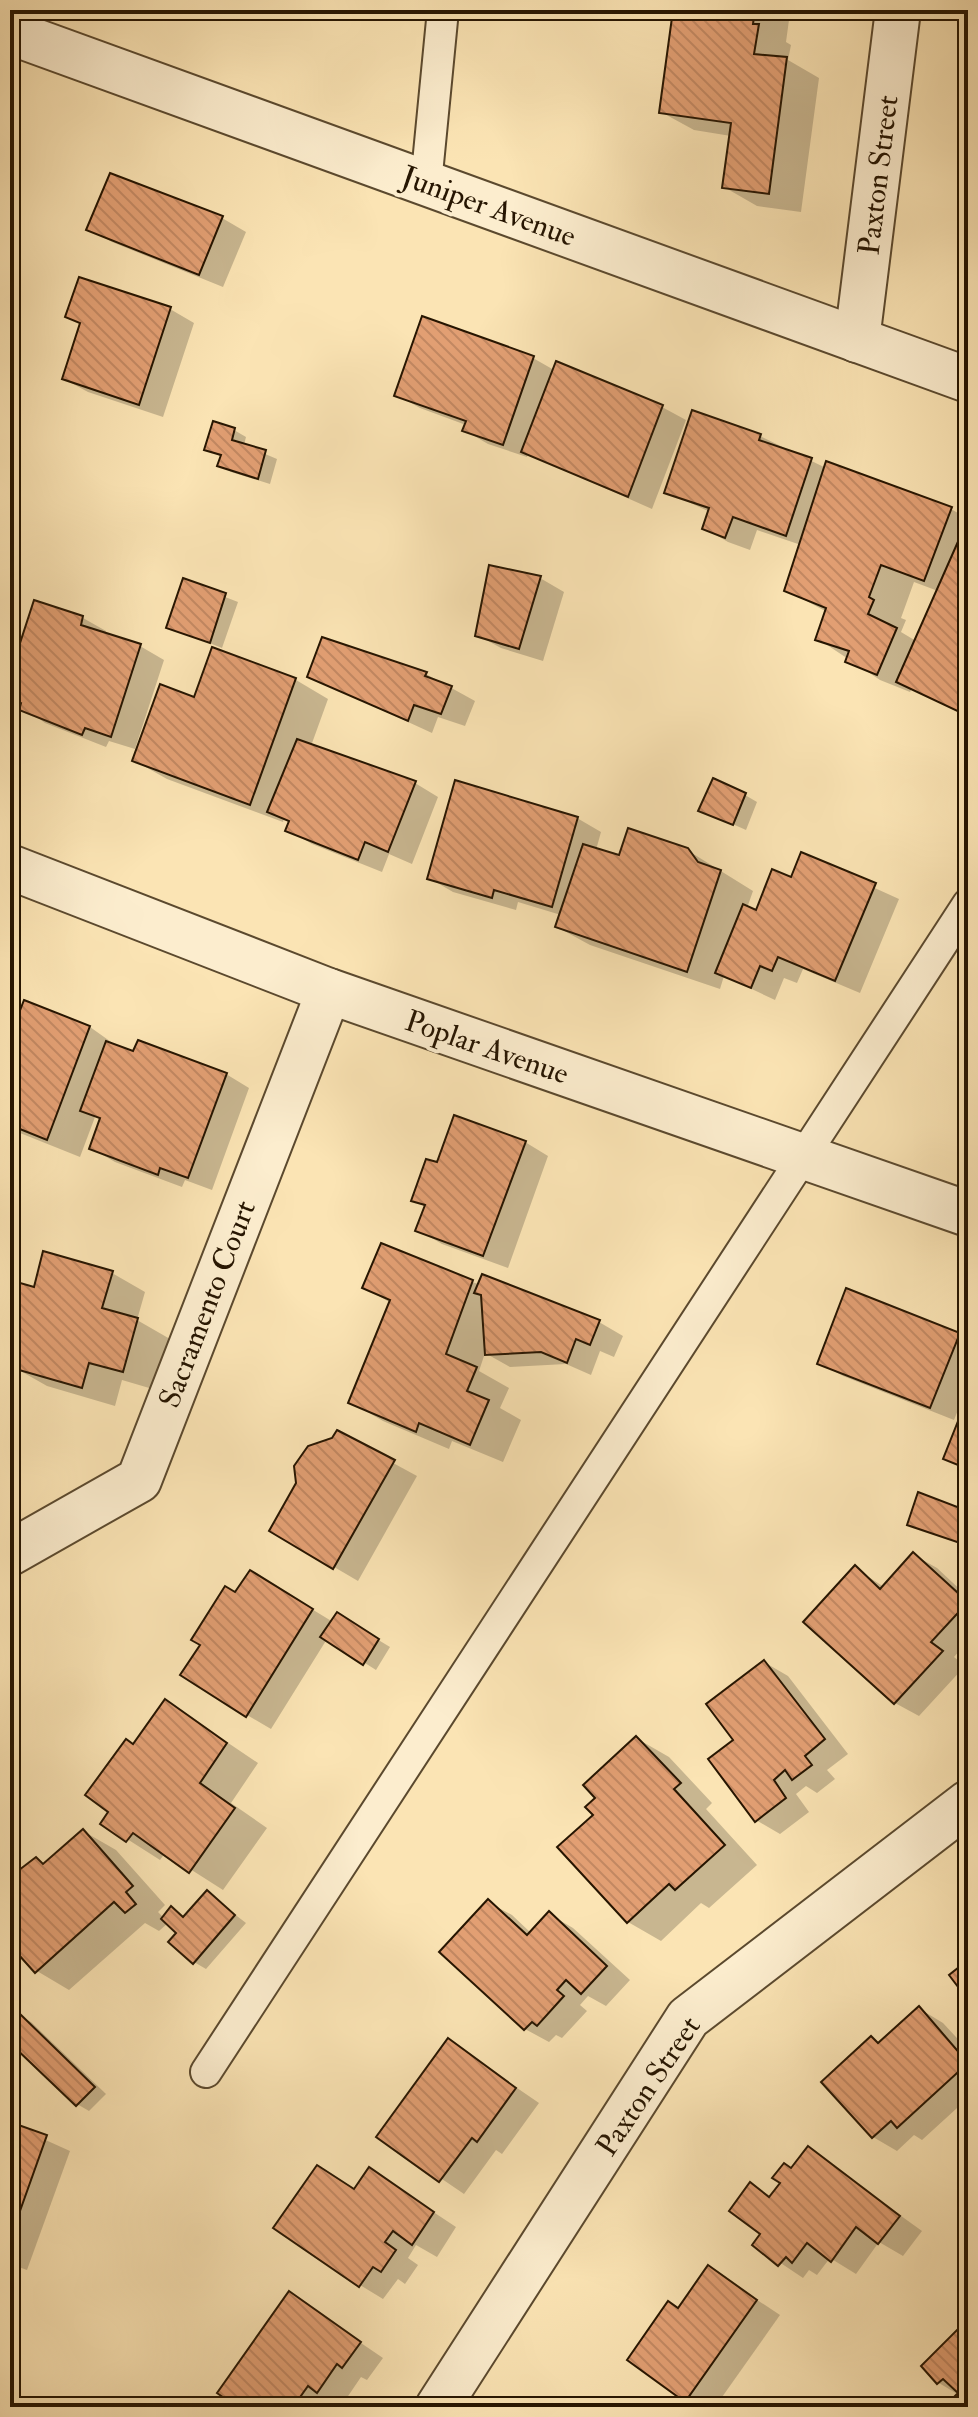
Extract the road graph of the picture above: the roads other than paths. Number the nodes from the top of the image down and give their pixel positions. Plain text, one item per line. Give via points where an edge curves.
1 (443, 10) edge
2 (898, 10) edge
3 (10, 32) edge
4 (426, 184) junction
5 (857, 340) junction
6 (968, 380) edge
7 (10, 867) edge
8 (968, 904) edge
9 (329, 991) junction
10 (801, 1156) junction
11 (968, 1214) edge
12 (10, 1553) edge
13 (968, 1803) edge
14 (206, 2072) dead end
15 (438, 2407) edge

1 - 4 lane
2 - 5 street, Paxton Street
3 - 4 street, Juniper Avenue
4 - 5 street, Juniper Avenue
5 - 6 street, Juniper Avenue
7 - 9 street, Poplar Avenue
8 - 10 lane
9 - 10 street, Poplar Avenue
9 - 12 street, Sacramento Court via 139,1480
10 - 11 street, Poplar Avenue
10 - 14 lane
13 - 15 street, Paxton Street via 688,2018

